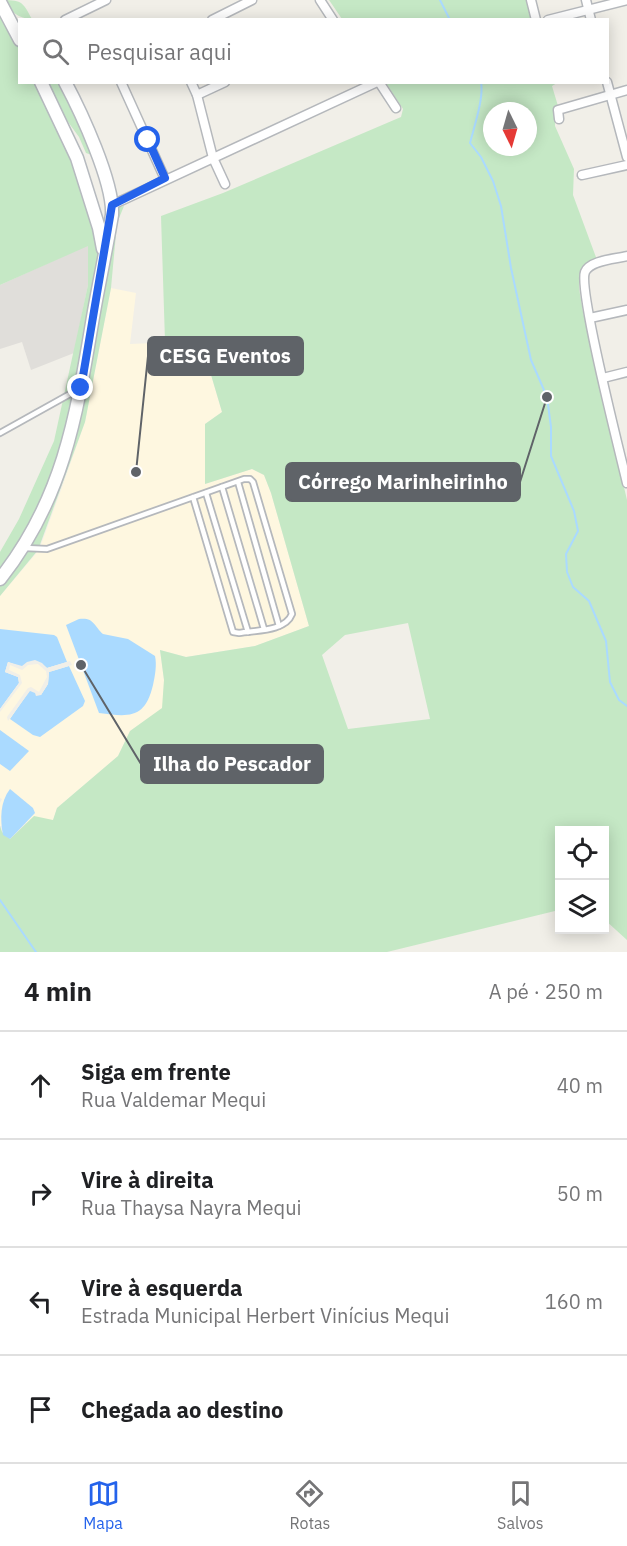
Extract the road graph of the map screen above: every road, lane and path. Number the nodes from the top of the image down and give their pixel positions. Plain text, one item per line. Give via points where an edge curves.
1 (106, 0) edge
2 (252, 0) edge
3 (320, 0) edge
4 (531, 0) edge
5 (586, 0) edge
6 (627, 0) edge
7 (1, 5) edge
8 (589, 10) junction
9 (69, 18) edge
10 (216, 18) edge
11 (332, 18) edge
12 (536, 18) edge
13 (556, 18) edge
14 (591, 18) edge
15 (18, 20) edge
16 (18, 36) edge
17 (42, 84) edge
18 (70, 84) edge
19 (122, 84) edge
20 (192, 84) edge
21 (221, 84) edge
22 (374, 84) edge
23 (379, 84) edge
24 (608, 84) edge
25 (627, 90) edge
26 (611, 94) junction
27 (197, 95) junction
28 (396, 108) dead end
29 (59, 117) junction
30 (559, 119) dead end
31 (97, 156) junction
32 (627, 157) edge
33 (213, 158) junction
34 (627, 165) edge
35 (582, 175) dead end
36 (165, 178) junction
37 (225, 184) dead end
38 (112, 205) junction
39 (103, 256) junction
40 (627, 256) edge
41 (627, 310) edge
42 (590, 318) junction
43 (627, 372) edge
44 (603, 378) junction
45 (81, 388) junction
46 (0, 433) edge
47 (625, 465) edge
48 (237, 482) junction
49 (627, 483) edge
50 (222, 487) junction
51 (206, 493) junction
52 (193, 497) junction
53 (23, 547) junction
54 (0, 579) edge
55 (279, 626) junction
56 (264, 629) junction
57 (248, 632) junction

1 - 9 street
2 - 10 street
3 - 11 street
4 - 12 street
5 - 8 street
6 - 8 street
7 - 15 main road
7 - 16 main road
8 - 13 street
8 - 14 street
17 - 29 main road
18 - 31 main road
19 - 36 street
20 - 27 street
21 - 27 street
22 - 33 street
23 - 28 street
24 - 26 street
25 - 26 street
26 - 30 street via 558,110
26 - 32 street
27 - 33 street
29 - 31 main road via 85,157
29 - 39 main road via 99,228
31 - 38 main road
33 - 36 street
33 - 37 street
34 - 35 street
36 - 38 street
38 - 39 main road
39 - 45 main road
40 - 42 street via 597,263 585,271
41 - 42 street
42 - 44 street
43 - 44 street
44 - 47 street
45 - 46 lane
45 - 53 main road via 64,460 44,510
47 - 49 street
48 - 50 lane
48 - 55 lane
48 - 55 lane via 253,482 292,615
50 - 51 lane
50 - 56 lane
51 - 52 lane
51 - 57 lane
52 - 53 lane via 47,549
52 - 57 lane via 233,632
53 - 54 main road
55 - 56 lane
56 - 57 lane

